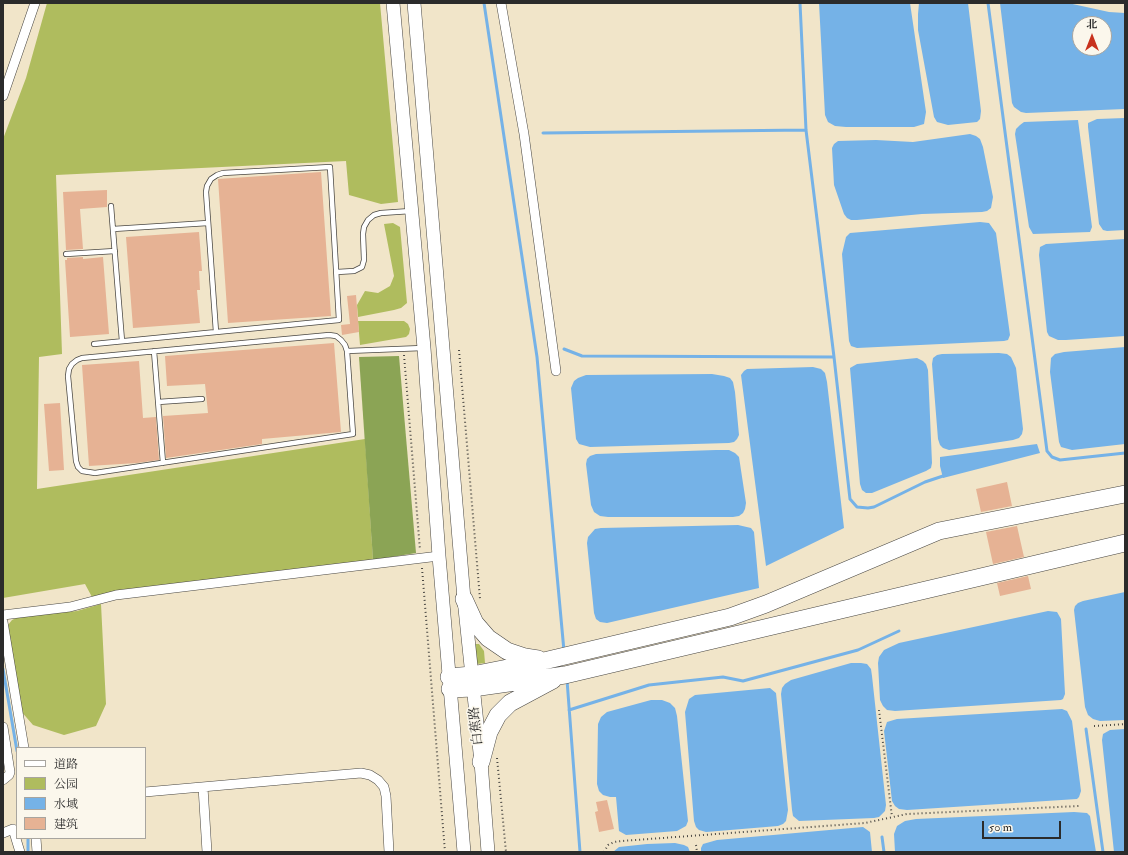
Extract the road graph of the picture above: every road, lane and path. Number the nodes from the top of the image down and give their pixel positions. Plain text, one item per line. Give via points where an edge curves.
1 (35, 3) edge
2 (393, 3) edge
3 (414, 3) edge
4 (501, 3) edge
5 (3, 96) edge
6 (111, 206) dead end
7 (411, 211) junction
8 (208, 223) junction
9 (113, 229) junction
10 (115, 251) junction
11 (66, 254) dead end
12 (336, 272) junction
13 (216, 332) junction
14 (122, 341) junction
15 (94, 344) dead end
16 (424, 348) junction
17 (404, 349) junction
18 (459, 350) dead end
19 (347, 351) junction
20 (154, 352) junction
21 (556, 371) dead end
22 (202, 399) dead end
23 (158, 402) junction
24 (163, 463) junction
25 (1125, 494) edge
26 (1125, 543) edge
27 (439, 556) junction
28 (421, 558) junction
29 (472, 601) junction
30 (3, 615) edge
31 (3, 622) edge
32 (548, 660) junction
33 (564, 675) junction
34 (472, 681) junction
35 (450, 683) junction
36 (879, 710) dead end
37 (1125, 724) edge
38 (1094, 726) dead end
39 (3, 727) edge
40 (24, 747) edge
41 (496, 754) dead end
42 (481, 762) junction
43 (3, 780) edge
44 (203, 787) junction
45 (146, 792) edge
46 (1080, 806) dead end
47 (892, 818) junction
48 (3, 834) edge
49 (16, 839) edge
50 (16, 839) edge
51 (36, 839) edge
52 (696, 845) dead end
53 (20, 852) edge
54 (37, 852) edge
55 (207, 852) edge
56 (389, 852) edge
57 (445, 852) edge
58 (464, 852) edge
59 (488, 852) edge
60 (506, 852) edge
61 (604, 852) edge
62 (697, 852) edge

1 - 5 street
2 - 7 main road
3 - 29 main road, 白蕉路
4 - 21 street via 524,134
6 - 9 lane
7 - 12 lane via 374,215 364,226 362,267 354,271
7 - 16 main road
8 - 9 lane
8 - 12 lane via 207,186 217,175 330,167
8 - 13 lane
9 - 10 lane
10 - 11 lane
10 - 14 lane
12 - 13 lane via 339,320
13 - 14 lane
14 - 15 lane
16 - 17 lane
16 - 27 main road
17 - 19 lane
17 - 28 path
18 - 29 path
19 - 20 lane via 341,340 329,335
19 - 24 lane via 352,434
20 - 23 lane
20 - 24 lane via 82,358 72,364 68,376 76,461 82,471 95,473
22 - 23 lane
23 - 24 lane
25 - 32 highway via 939,531 730,617
26 - 33 highway
27 - 28 street
27 - 35 main road
28 - 30 street via 116,595 70,608
28 - 57 path
29 - 32 highway via 476,623 488,638 506,651
29 - 34 main road, 白蕉路
31 - 40 street
32 - 34 highway
33 - 34 highway
33 - 42 highway via 510,703 498,715 489,732
34 - 35 highway
34 - 42 main road, 白蕉路
35 - 58 main road
36 - 47 path
37 - 38 path
39 - 43 street via 10,772
41 - 60 path
42 - 59 main road, 白蕉路
44 - 45 street
44 - 55 street
44 - 56 street via 361,773 370,775 378,780 386,796
46 - 47 path via 908,814
47 - 61 path via 864,823 622,841 608,845
48 - 49 street via 13,829
50 - 53 street
51 - 54 street
52 - 62 path

